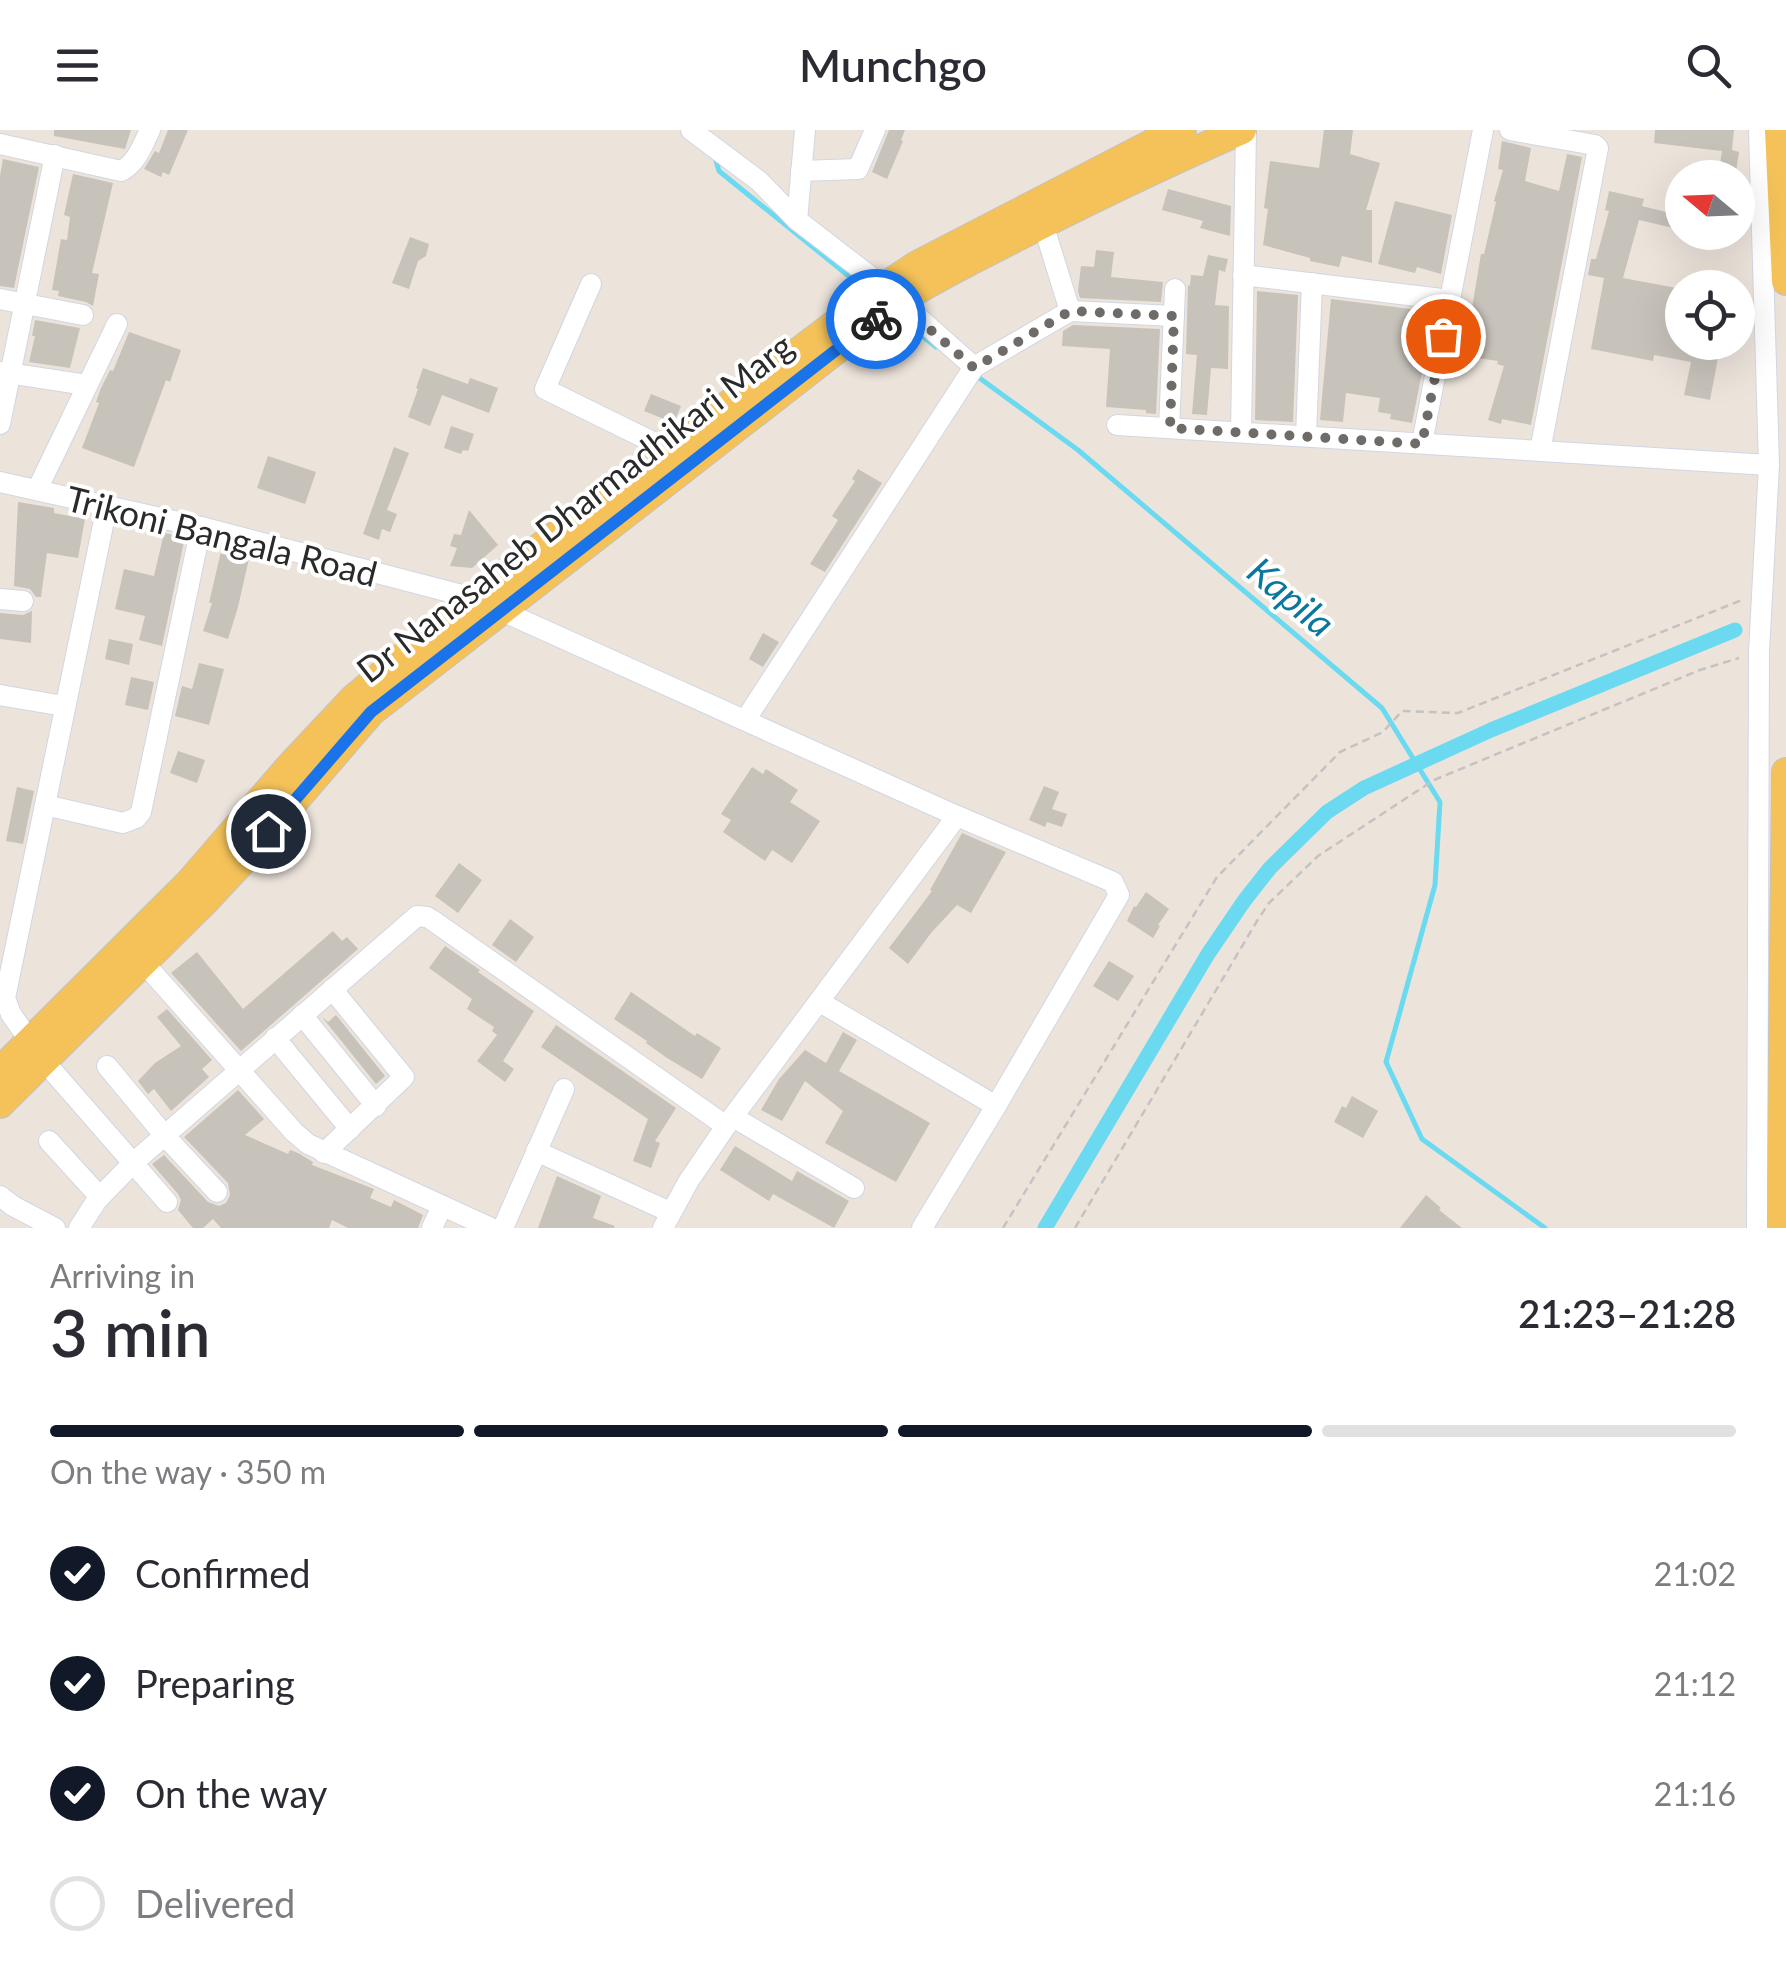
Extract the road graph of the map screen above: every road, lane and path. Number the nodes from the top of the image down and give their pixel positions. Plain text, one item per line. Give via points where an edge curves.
1 (150, 130) edge
2 (691, 130) edge
3 (805, 130) edge
4 (875, 130) edge
5 (1182, 130) edge
6 (1244, 130) edge
7 (1483, 130) edge
8 (1510, 130) edge
9 (1759, 130) edge
10 (1779, 130) edge
11 (0, 144) edge
12 (1154, 147) edge
13 (54, 156) junction
14 (802, 171) junction
15 (797, 220) junction
16 (1043, 224) junction
17 (1243, 275) junction
18 (1786, 281) edge
19 (1312, 283) junction
20 (591, 284) dead end
21 (1175, 289) dead end
22 (892, 294) junction
23 (0, 298) edge
24 (1450, 300) junction
25 (24, 304) junction
26 (1070, 311) junction
27 (83, 315) dead end
28 (1174, 316) junction
29 (117, 324) dead end
30 (974, 368) junction
31 (5, 373) edge
32 (88, 385) junction
33 (0, 424) edge
34 (1116, 425) dead end
35 (1170, 428) junction
36 (1240, 432) junction
37 (1306, 436) junction
38 (1422, 444) junction
39 (1540, 451) junction
40 (677, 459) junction
41 (1769, 464) junction
42 (0, 482) edge
43 (36, 490) junction
44 (107, 506) junction
45 (201, 527) junction
46 (1763, 592) junction
47 (473, 598) junction
48 (0, 599) edge
49 (22, 601) dead end
50 (500, 611) junction
51 (1760, 652) junction
52 (0, 695) edge
53 (64, 706) junction
54 (746, 719) junction
55 (1786, 772) edge
56 (45, 805) junction
57 (957, 816) junction
58 (144, 963) junction
59 (332, 988) junction
60 (820, 1002) junction
61 (302, 1015) junction
62 (1776, 1020) edge
63 (275, 1038) junction
64 (36, 1051) junction
65 (107, 1066) dead end
66 (239, 1070) junction
67 (0, 1071) edge
68 (564, 1089) dead end
69 (0, 1104) edge
70 (376, 1106) junction
71 (996, 1106) junction
72 (730, 1122) junction
73 (350, 1130) junction
74 (165, 1136) junction
75 (50, 1141) dead end
76 (536, 1151) junction
77 (324, 1152) junction
78 (133, 1164) junction
79 (854, 1188) dead end
80 (217, 1192) dead end
81 (0, 1196) edge
82 (100, 1197) junction
83 (167, 1202) dead end
84 (442, 1206) junction
85 (667, 1220) edge
86 (55, 1228) edge
87 (80, 1228) edge
88 (432, 1228) edge
89 (491, 1228) edge
90 (502, 1228) edge
91 (922, 1228) edge
92 (1003, 1228) edge
93 (1076, 1228) edge
94 (1756, 1228) edge
95 (1781, 1228) edge

1 - 13 street via 136,159 121,171
2 - 15 street via 759,181
3 - 14 street
4 - 14 street via 858,168
5 - 12 main road, Dr Nanasaheb Dharmadhikari Marg
6 - 12 main road, Dr Nanasaheb Dharmadhikari Marg
6 - 17 street
7 - 24 street
8 - 39 street via 1598,148
9 - 41 street
10 - 18 main road
11 - 13 street
12 - 16 main road, Dr Nanasaheb Dharmadhikari Marg
12 - 22 main road, Dr Nanasaheb Dharmadhikari Marg via 917,264
13 - 25 street
14 - 15 street
15 - 22 street
16 - 22 main road, Dr Nanasaheb Dharmadhikari Marg
16 - 26 street
17 - 19 street
17 - 36 street
19 - 24 street
19 - 37 street
20 - 40 street via 545,389
21 - 28 street
22 - 30 street
22 - 40 main road, Dr Nanasaheb Dharmadhikari Marg
23 - 25 street
24 - 38 street
25 - 27 street
25 - 31 street
26 - 28 street
26 - 30 street
28 - 35 street
29 - 32 street
30 - 54 street
31 - 32 street
31 - 33 street
32 - 43 street
34 - 35 street
35 - 36 street
36 - 37 street
37 - 38 street
38 - 39 street
39 - 41 street
40 - 47 main road, Dr Nanasaheb Dharmadhikari Marg
40 - 50 main road, Dr Nanasaheb Dharmadhikari Marg
41 - 46 street
42 - 43 street, Trikoni Bangala Road
43 - 44 street, Trikoni Bangala Road
44 - 45 street, Trikoni Bangala Road
44 - 53 street
45 - 47 street, Trikoni Bangala Road
45 - 56 street via 141,812 123,823
46 - 51 street
46 - 92 path via 1458,713 1402,711 1383,732 1340,752 1217,877
47 - 50 street, Trikoni Bangala Road
47 - 64 main road, Dr Nanasaheb Dharmadhikari Marg via 352,698
48 - 49 street
50 - 54 street, Trikoni Bangala Road
50 - 58 main road, Dr Nanasaheb Dharmadhikari Marg via 371,712
51 - 62 street
51 - 93 path via 1700,670 1434,780 1318,856 1263,912
52 - 53 street
53 - 56 street
54 - 57 street, Trikoni Bangala Road
55 - 62 main road
56 - 64 street via 6,986 7,1006
57 - 60 street
57 - 71 street, Trikoni Bangala Road via 1119,890
58 - 64 main road, Dr Nanasaheb Dharmadhikari Marg
58 - 66 street
59 - 61 street
59 - 70 street via 404,1078
59 - 72 street via 416,916 426,917
60 - 71 street
60 - 72 street
61 - 63 street
61 - 70 street
62 - 94 street
62 - 95 main road
63 - 66 street
63 - 73 street
64 - 67 main road, Dr Nanasaheb Dharmadhikari Marg
64 - 69 main road, Dr Nanasaheb Dharmadhikari Marg
64 - 78 street
65 - 74 street
66 - 74 street
66 - 77 street via 294,1132
68 - 76 street
70 - 73 street
71 - 91 street
72 - 79 street
72 - 85 street
73 - 77 street
74 - 78 street
74 - 80 street
75 - 82 street
76 - 85 street
76 - 90 street
77 - 84 street
78 - 82 street
78 - 83 street
81 - 86 street
82 - 87 street
84 - 88 street
84 - 89 street

